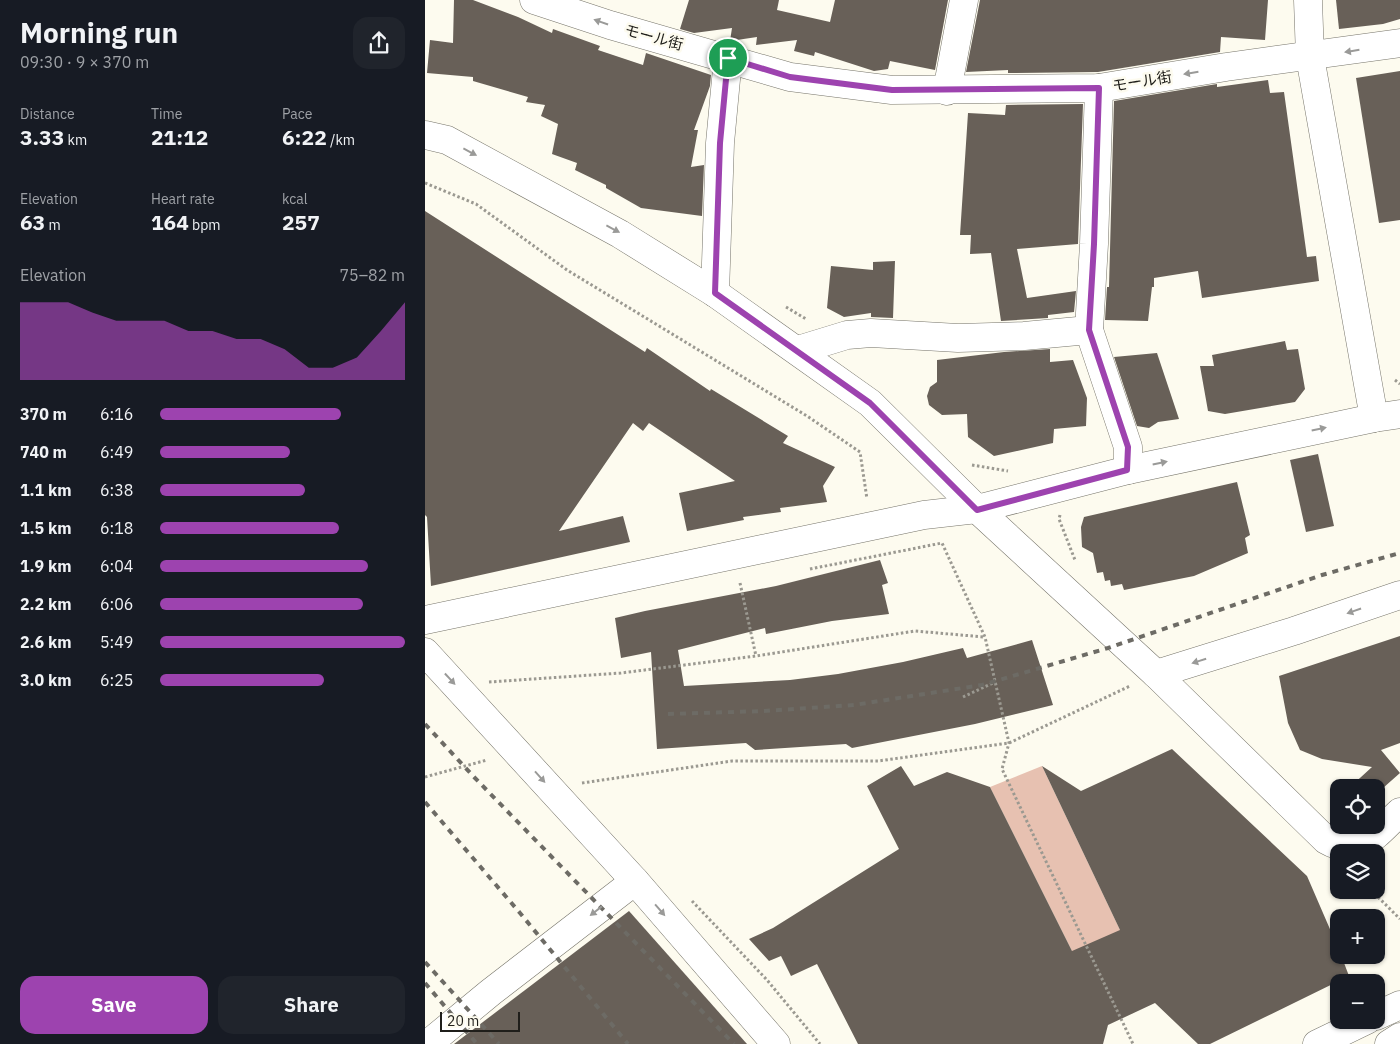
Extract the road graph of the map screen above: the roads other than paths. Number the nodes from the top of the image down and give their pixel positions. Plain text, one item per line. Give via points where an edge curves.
1 (965, 0) edge
2 (1308, 0) edge
3 (541, 1) edge
4 (1400, 43) edge
5 (1310, 57) junction
6 (728, 58) junction
7 (1099, 88) junction
8 (947, 90) junction
9 (425, 135) edge
10 (715, 293) junction
11 (1089, 330) junction
12 (798, 350) junction
13 (1387, 416) edge
14 (1127, 470) junction
15 (977, 510) junction
16 (1400, 595) edge
17 (425, 620) edge
18 (425, 652) edge
19 (1156, 674) junction
20 (1400, 812) edge
21 (635, 881) junction
22 (1400, 1005) edge
23 (1385, 1012) edge
24 (1348, 1029) edge
25 (1400, 1037) edge
26 (428, 1044) edge
27 (776, 1044) edge
28 (1317, 1044) edge
29 (1389, 1044) edge

1 - 8 street
2 - 5 street
6 -> 3 street, モール街 via 610,26
4 -> 5 street, モール街
5 -> 7 street, モール街
5 - 13 street
6 - 8 street, モール街 via 790,77 892,90
6 - 10 street via 720,143
7 - 8 street, モール街
7 - 11 street
9 -> 10 street via 447,140 621,234
10 - 12 street
11 - 12 street via 958,338 871,333 847,335
11 - 14 street via 1128,447
12 - 15 street via 870,403
14 -> 13 street
14 - 15 street
15 - 17 street via 924,515
15 - 19 street
16 -> 19 street
18 -> 21 street via 481,694 511,745
19 - 20 street via 1335,846 1364,845
21 -> 26 street
21 -> 27 street
22 - 23 street
24 - 28 street
25 - 29 street

